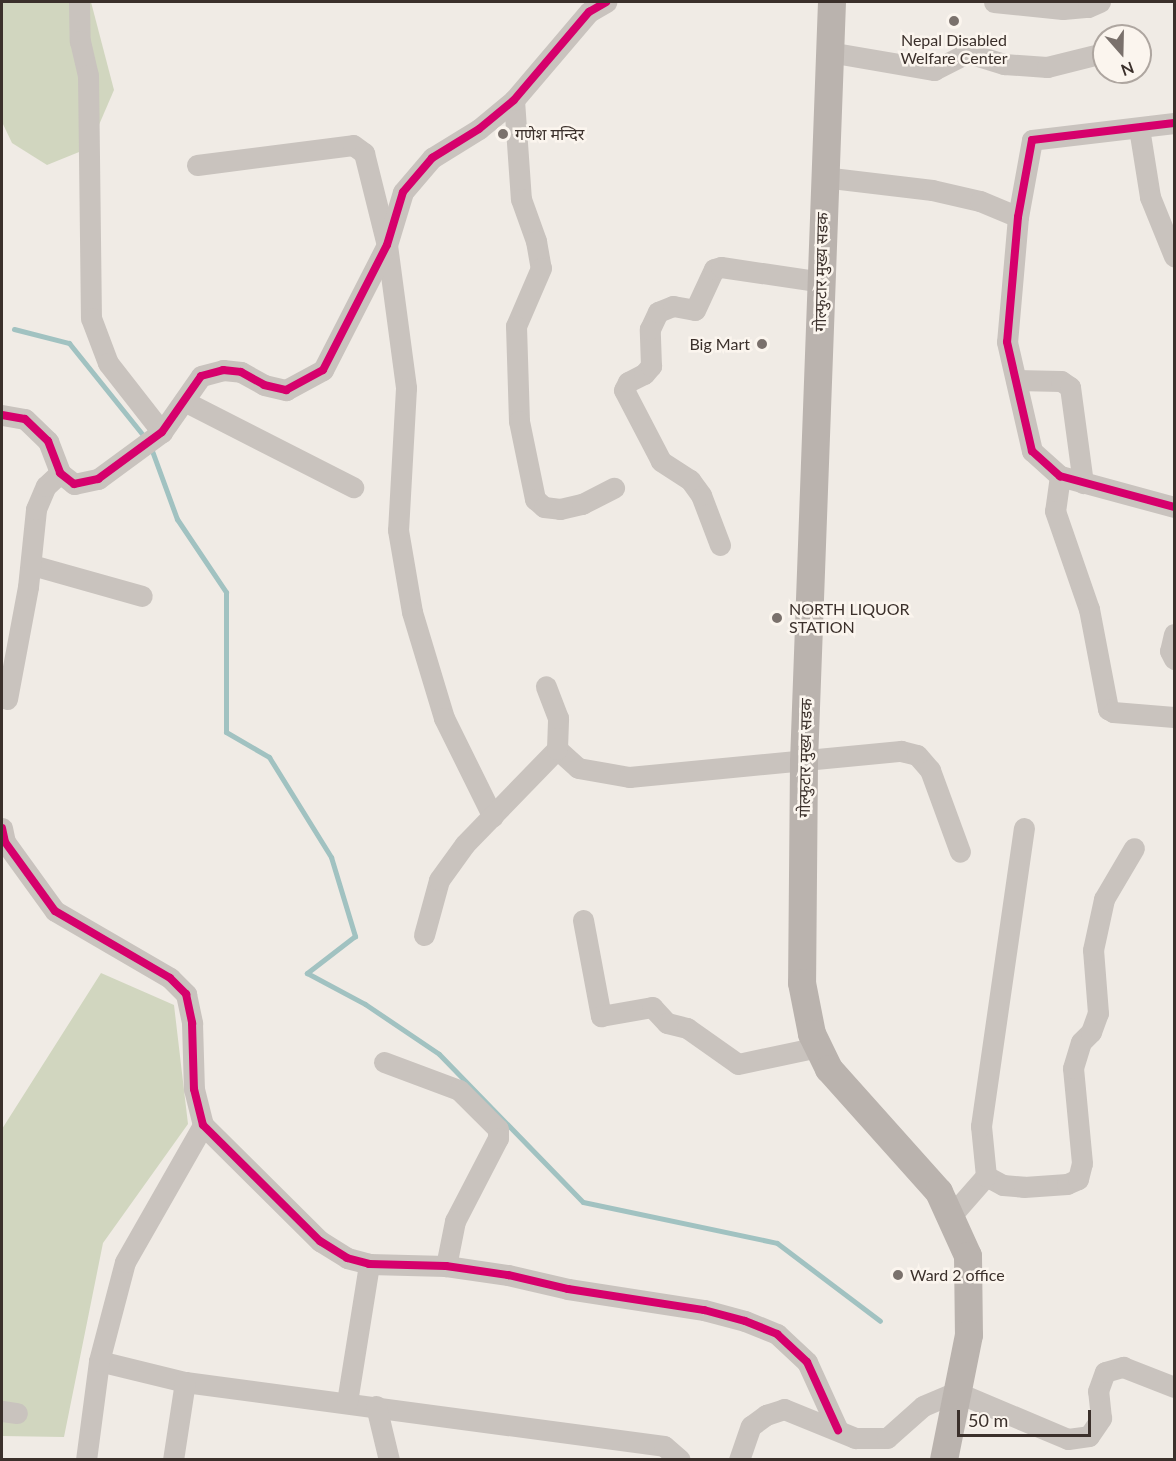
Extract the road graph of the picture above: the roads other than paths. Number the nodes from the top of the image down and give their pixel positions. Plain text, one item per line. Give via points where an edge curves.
1 (80, 2) edge
2 (606, 2) edge
3 (832, 2) edge
4 (994, 2) edge
5 (1100, 2) edge
6 (829, 52) junction
7 (1092, 56) edge
8 (514, 100) junction
9 (1174, 123) edge
10 (1139, 128) junction
11 (197, 165) dead end
12 (823, 177) junction
13 (1018, 217) junction
14 (387, 245) junction
15 (1174, 256) edge
16 (822, 282) junction
17 (1016, 380) junction
18 (184, 401) junction
19 (2, 415) edge
20 (162, 432) junction
21 (60, 473) junction
22 (1060, 476) junction
23 (1083, 483) junction
24 (353, 487) dead end
25 (614, 488) dead end
26 (1174, 507) edge
27 (720, 545) dead end
28 (32, 565) junction
29 (142, 596) dead end
30 (1174, 634) edge
31 (1174, 658) edge
32 (546, 686) dead end
33 (7, 699) dead end
34 (1174, 717) edge
35 (557, 749) junction
36 (804, 762) junction
37 (493, 817) junction
38 (2, 828) edge
39 (1024, 828) dead end
40 (1134, 848) dead end
41 (960, 852) dead end
42 (583, 920) dead end
43 (424, 936) dead end
44 (818, 1047) junction
45 (384, 1062) dead end
46 (203, 1125) junction
47 (986, 1176) junction
48 (950, 1217) junction
49 (369, 1264) junction
50 (446, 1266) junction
51 (99, 1361) junction
52 (185, 1382) junction
53 (1174, 1387) edge
54 (956, 1392) junction
55 (347, 1402) junction
56 (376, 1406) junction
57 (838, 1430) junction
58 (735, 1458) edge
59 (86, 1460) edge
60 (173, 1460) edge
61 (389, 1460) edge
62 (680, 1460) edge
63 (944, 1460) edge

1 - 20 street via 80,41 88,75 91,318 108,363
2 - 8 street via 590,12
3 - 6 main road, गोल्फुटार मुख्य सडक
4 - 5 street via 1063,9
6 - 7 street via 934,70 968,53 1004,63 1047,67
6 - 12 main road, गोल्फुटार मुख्य सडक
8 - 14 street via 479,129 432,159 403,192
8 - 25 street via 521,200 541,268 516,326 519,421 535,499 544,507 560,509 582,504
9 - 10 street
10 - 13 street via 1032,140
10 - 15 street via 1150,196
11 - 14 street via 352,145 364,153
12 - 13 street via 932,190 980,201
12 - 16 main road, गोल्फुटार मुख्य सडक
13 - 17 street via 1007,342
14 - 18 street via 323,370 286,390 264,385 241,372 223,370 201,376
14 - 37 street via 406,388 398,530 412,612 444,718
16 - 27 street via 714,269 695,310 673,306 658,312 650,328 651,366 644,375 628,382 624,390 661,461 690,480 701,495
16 - 36 main road, गोल्फुटार मुख्य सडक
17 - 22 street via 1032,451
17 - 23 street via 1061,381 1070,387
18 - 20 street
18 - 24 street
19 - 21 street via 25,419 48,441
20 - 21 street via 98,479 74,484
21 - 28 street via 46,486 36,509
22 - 23 street
22 - 34 street via 1055,511 1089,609 1108,709
23 - 26 street
28 - 29 street
28 - 33 street
30 - 31 street via 1170,651
32 - 35 street via 558,718
35 - 36 street via 578,768 629,777
35 - 37 street
36 - 41 street via 902,751 917,755 930,770
36 - 44 main road, गोल्फुटार मुख्य सडक via 802,983
37 - 43 street via 465,844 439,880
38 - 46 street via 4,842 55,911 170,978 186,994 192,1023 194,1089
39 - 47 street via 981,1126
40 - 47 street via 1104,899 1093,950 1098,1013 1091,1032 1081,1042 1073,1068 1082,1163 1078,1179 1067,1184 1024,1187 1003,1185
42 - 44 street via 601,1016 652,1007 667,1023 687,1028 738,1064
44 - 48 main road, गोल्फुटार मुख्य सडक via 829,1068 939,1192
45 - 50 street via 459,1090 498,1129 498,1138 454,1221
46 - 49 street via 320,1241 347,1258
46 - 51 street via 125,1263
47 - 48 street
48 - 54 main road, गोल्फुटार मुख्य सडक via 968,1256 969,1335
49 - 50 street
49 - 55 street
50 - 57 street via 704,1310 777,1334 807,1362
51 - 52 street
51 - 59 street
52 - 55 street
52 - 60 street
53 - 54 street via 1123,1367 1105,1372 1098,1391 1101,1418 1089,1436 1068,1440
54 - 57 street via 923,1406 887,1438 855,1438
54 - 63 main road, गोल्फुटार मुख्य सडक
55 - 56 street
56 - 61 street
56 - 62 street via 664,1446
57 - 58 street via 784,1409 766,1415 752,1426

